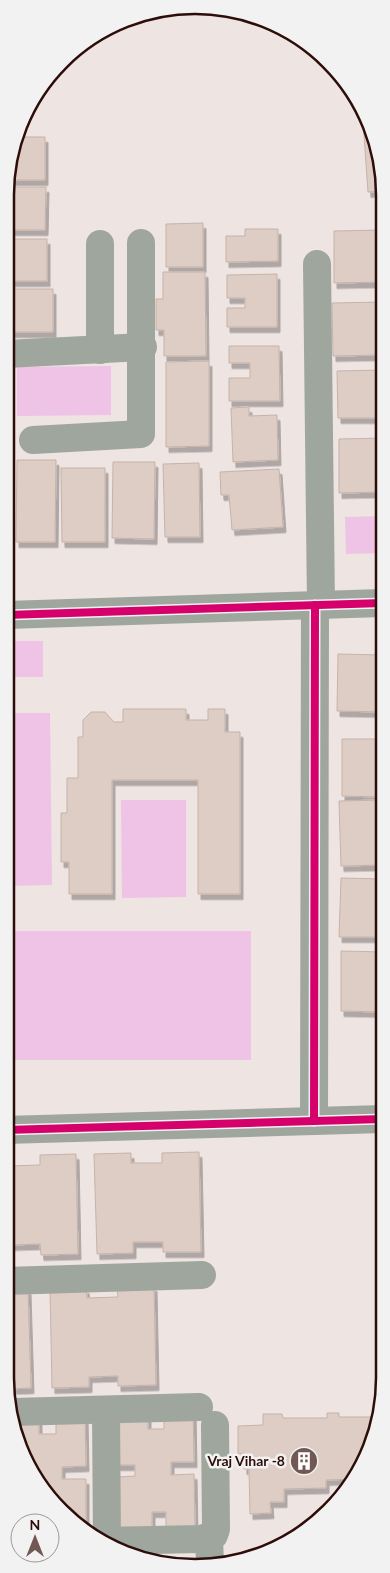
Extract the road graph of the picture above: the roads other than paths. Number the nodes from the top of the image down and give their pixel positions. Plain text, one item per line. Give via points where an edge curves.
1 (141, 243) dead end
2 (100, 244) dead end
3 (317, 264) dead end
4 (143, 347) junction
5 (100, 350) junction
6 (14, 354) edge
7 (33, 440) dead end
8 (376, 603) edge
9 (318, 605) junction
10 (14, 615) edge
11 (376, 1119) edge
12 (314, 1121) junction
13 (14, 1130) edge
14 (202, 1275) dead end
15 (14, 1281) edge
16 (106, 1410) junction
17 (17, 1412) edge
18 (105, 1536) edge
19 (122, 1543) edge
20 (209, 1551) edge

1 - 4 street
2 - 5 street
3 - 9 street
4 - 5 street
4 - 7 street via 141,434
5 - 6 street
8 - 9 street
9 - 10 street
9 - 12 street
11 - 12 street
12 - 13 street
14 - 15 street
16 - 17 street
16 - 18 street
16 - 20 street via 207,1416 216,1530
19 - 20 street

